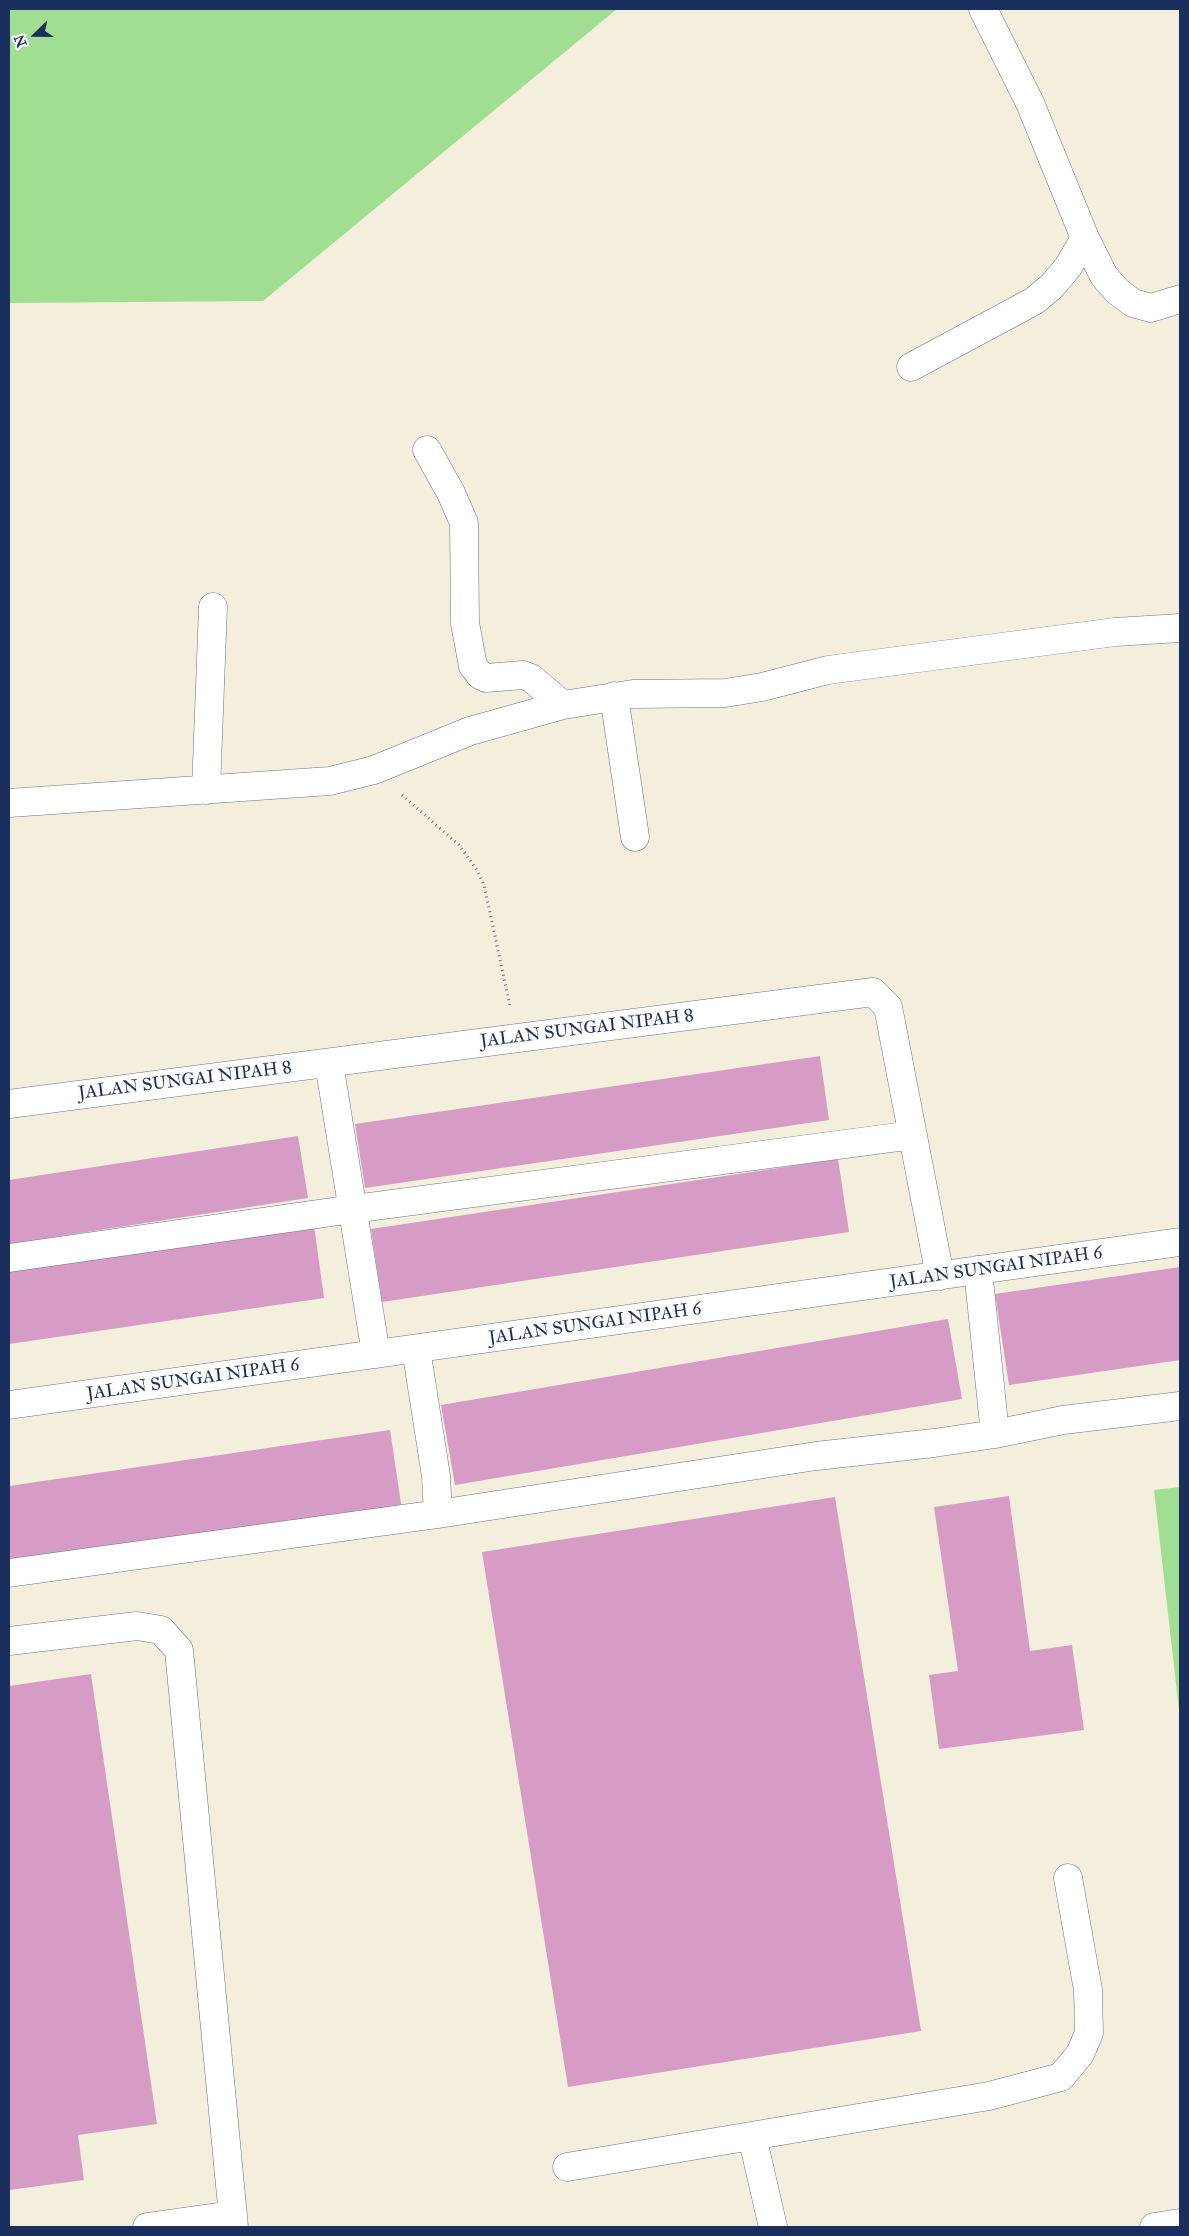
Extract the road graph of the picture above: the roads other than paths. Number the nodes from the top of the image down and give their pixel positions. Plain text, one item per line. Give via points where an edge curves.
1 (983, 9) edge
2 (1085, 238) junction
3 (1180, 299) edge
4 (912, 367) dead end
5 (427, 450) dead end
6 (213, 607) dead end
7 (1180, 628) edge
8 (614, 696) junction
9 (563, 705) junction
10 (206, 790) junction
11 (9, 803) edge
12 (635, 837) dead end
13 (329, 1063) junction
14 (9, 1104) edge
15 (913, 1135) junction
16 (353, 1209) junction
17 (1180, 1242) edge
18 (9, 1258) edge
19 (978, 1270) junction
20 (940, 1276) junction
21 (416, 1349) junction
22 (376, 1354) junction
23 (9, 1405) edge
24 (1180, 1406) edge
25 (995, 1434) junction
26 (438, 1514) junction
27 (9, 1573) edge
28 (9, 1641) edge
29 (1068, 1878) dead end
30 (752, 2136) junction
31 (568, 2167) dead end
32 (233, 2221) edge
33 (1180, 2223) edge
34 (148, 2227) edge
35 (773, 2227) edge
36 (1154, 2227) edge

1 - 2 street via 1030,103
2 - 3 street via 1104,276 1133,303 1151,308
2 - 4 street via 1068,267 1034,302
5 - 9 street via 464,523 464,623 473,666 486,678 523,675 531,678
6 - 10 street
7 - 8 street via 1115,632 828,670 725,693
8 - 9 street
8 - 12 street
9 - 10 street via 470,731 374,770 330,781
10 - 11 street
13 - 14 street, JALAN SUNGAI NIPAH 8
13 - 15 street, JALAN SUNGAI NIPAH 8 via 873,992 888,1007
13 - 16 street
15 - 16 street
15 - 20 street, JALAN SUNGAI NIPAH 8
16 - 18 street
16 - 22 street
17 - 19 street, JALAN SUNGAI NIPAH 6
19 - 20 street, JALAN SUNGAI NIPAH 6
19 - 25 street
20 - 21 street, JALAN SUNGAI NIPAH 6
21 - 22 street, JALAN SUNGAI NIPAH 6
21 - 26 street via 436,1476
22 - 23 street, JALAN SUNGAI NIPAH 6
24 - 25 street via 1062,1420
25 - 26 street via 816,1456
26 - 27 street
28 - 32 street via 136,1626 161,1630 179,1650
29 - 30 street via 1088,1990 1089,2033 1080,2054 1061,2077 989,2096
30 - 31 street
30 - 35 street
32 - 34 street
33 - 36 street

